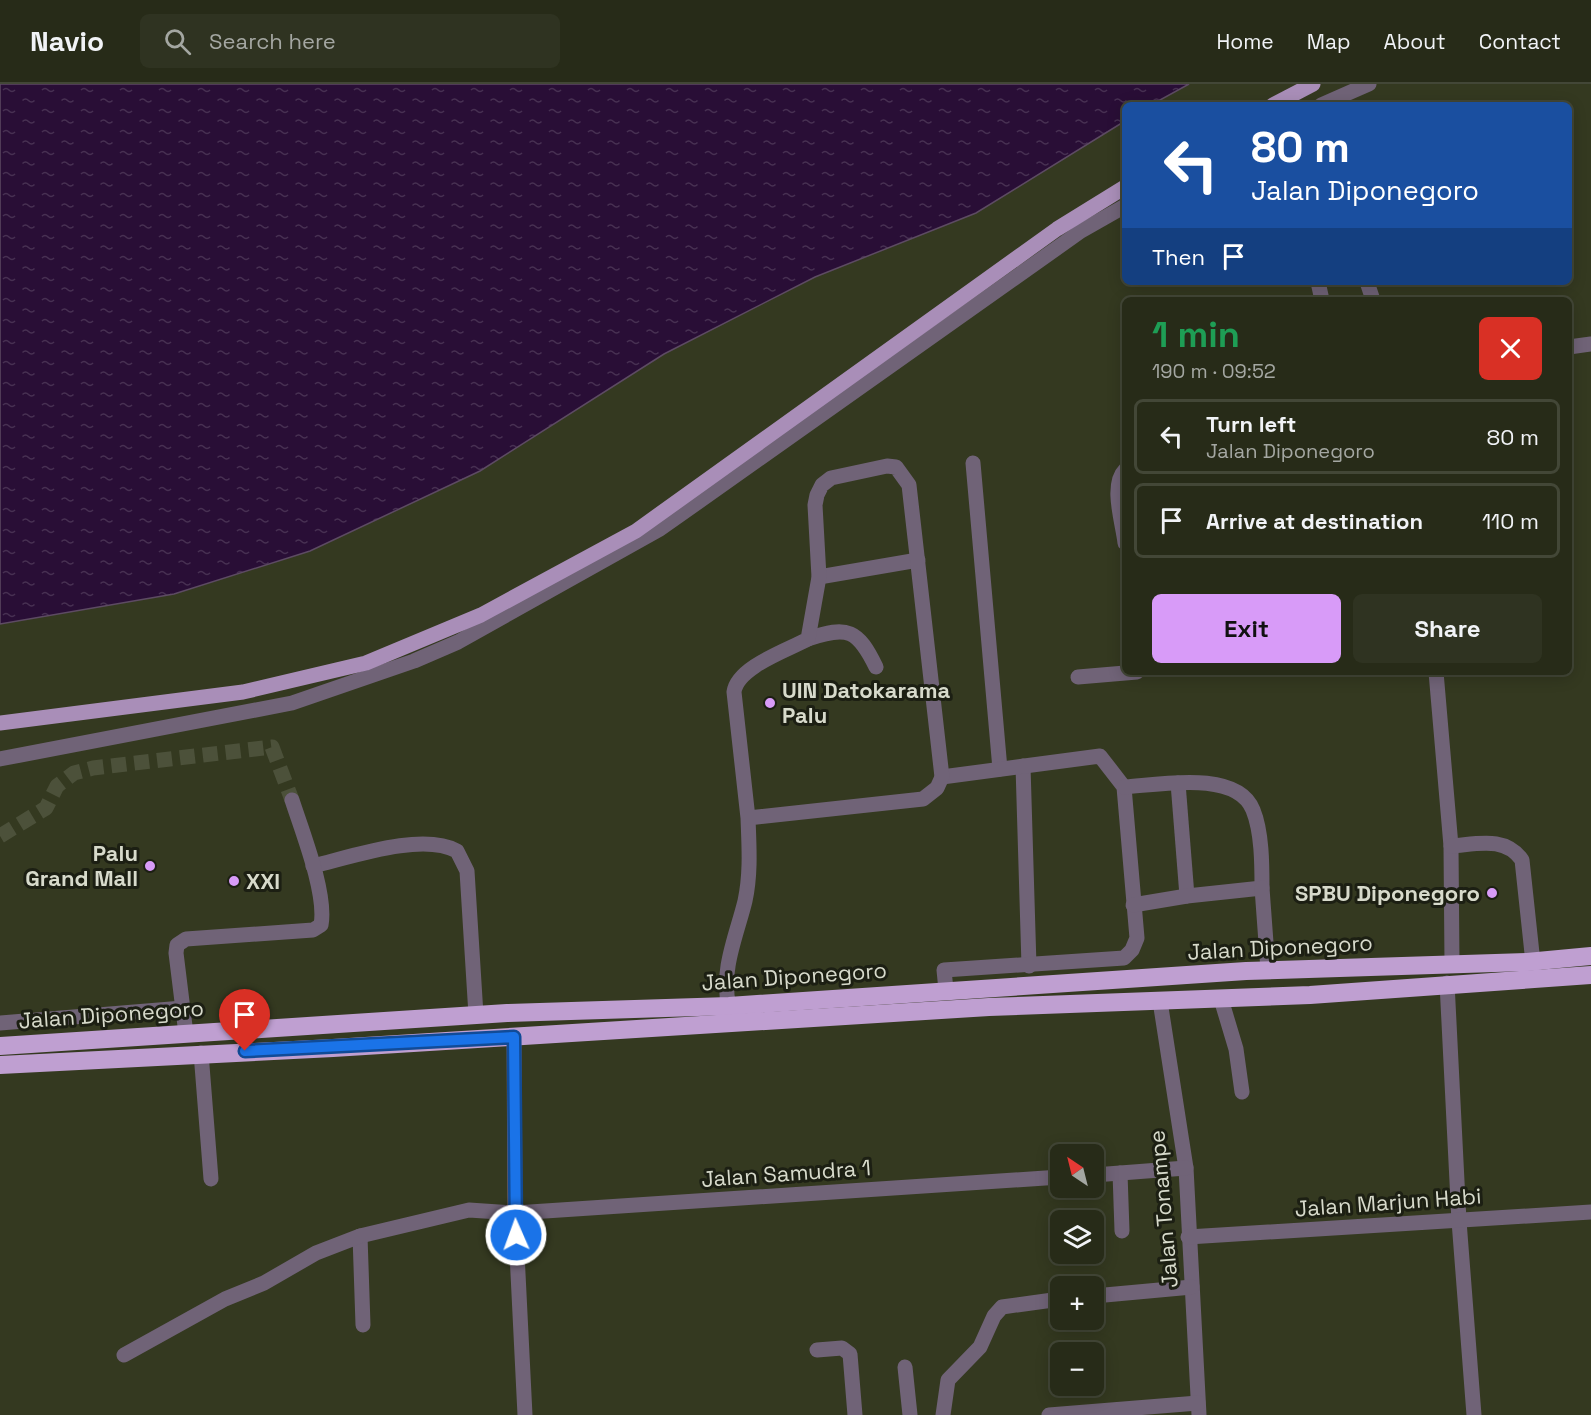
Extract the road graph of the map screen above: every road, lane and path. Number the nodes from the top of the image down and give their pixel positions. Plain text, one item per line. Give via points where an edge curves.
1 (1313, 84) edge
2 (1369, 84) edge
3 (1279, 102) edge
4 (1328, 102) edge
5 (1122, 189) edge
6 (1122, 208) edge
7 (1591, 344) edge
8 (1572, 347) edge
9 (973, 463) dead end
10 (1122, 473) edge
11 (1122, 520) edge
12 (918, 560) junction
13 (819, 577) junction
14 (808, 639) junction
15 (876, 668) dead end
16 (1122, 673) edge
17 (1436, 675) edge
18 (1078, 677) dead end
19 (0, 723) edge
20 (0, 759) edge
21 (1023, 766) junction
22 (1000, 769) junction
23 (942, 777) junction
24 (1178, 783) junction
25 (1124, 787) junction
26 (292, 800) tunnel mouth
27 (748, 818) junction
28 (1451, 846) junction
29 (313, 866) junction
30 (1262, 888) junction
31 (1187, 896) junction
32 (1133, 905) junction
33 (1591, 956) edge
34 (1534, 959) junction
35 (1452, 964) junction
36 (1029, 966) junction
37 (1268, 970) junction
38 (1246, 971) junction
39 (1591, 975) edge
40 (1534, 978) junction
41 (1447, 983) junction
42 (946, 990) junction
43 (1250, 996) junction
44 (1221, 999) junction
45 (1160, 1001) junction
46 (729, 1006) junction
47 (176, 1009) junction
48 (476, 1015) junction
49 (0, 1023) edge
50 (179, 1035) junction
51 (514, 1037) junction
52 (0, 1046) edge
53 (201, 1053) junction
54 (0, 1065) edge
55 (1242, 1092) dead end
56 (1186, 1168) junction
57 (1120, 1173) junction
58 (1104, 1174) edge
59 (1050, 1178) edge
60 (211, 1179) dead end
61 (1591, 1212) edge
62 (515, 1213) junction
63 (1459, 1221) junction
64 (1122, 1231) dead end
65 (360, 1236) junction
66 (1188, 1237) junction
67 (1192, 1287) junction
68 (1104, 1295) edge
69 (1050, 1300) edge
70 (363, 1324) dead end
71 (817, 1350) dead end
72 (124, 1355) dead end
73 (905, 1367) dead end
74 (1199, 1409) edge
75 (525, 1415) edge
76 (855, 1415) edge
77 (910, 1415) edge
78 (943, 1415) edge
79 (1048, 1415) edge
80 (1474, 1415) edge

1 - 3 main road
2 - 4 street
5 - 19 main road via 1057,229 636,531 481,615 366,663 243,692
6 - 20 street via 1081,231 660,530 458,642 292,703
7 - 8 street
9 - 22 street
10 - 11 street via 1118,490
12 - 13 street
12 - 13 street via 909,485 896,467 887,466 831,478 822,485 814,505
12 - 23 street
13 - 14 street
14 - 15 street via 838,632 859,637
14 - 27 street via 751,668 734,686
16 - 18 street
17 - 28 street
21 - 22 street
21 - 25 street via 1096,755
21 - 36 street
22 - 23 street
23 - 27 street via 937,788 923,799
24 - 25 street
24 - 30 street via 1215,784 1232,790 1253,809
24 - 31 street
25 - 32 street
26 - 29 street
27 - 46 street via 750,865 745,901 730,952
28 - 34 street via 1496,842 1515,850 1522,860
28 - 35 street
29 - 47 street via 323,915 321,925 313,930 186,939 177,945
29 - 48 street via 398,846 431,843 457,851 467,871
30 - 31 street
30 - 37 street
31 - 32 street
32 - 36 street via 1137,938 1124,958
33 - 34 highway, Jalan Diponegoro
34 - 35 highway, Jalan Diponegoro
34 - 40 street
35 - 37 highway, Jalan Diponegoro
36 - 42 street via 944,970
37 - 38 highway, Jalan Diponegoro
38 - 42 highway, Jalan Diponegoro
38 - 43 highway
39 - 40 highway, Jalan Diponegoro
40 - 41 highway, Jalan Diponegoro
41 - 43 highway, Jalan Diponegoro
41 - 63 street
42 - 46 highway, Jalan Diponegoro
43 - 44 highway, Jalan Diponegoro
44 - 45 highway, Jalan Diponegoro
44 - 55 street via 1236,1049
45 - 51 highway, Jalan Diponegoro via 988,1007
45 - 56 street, Jalan Tonampe
46 - 48 highway, Jalan Diponegoro
47 - 49 street
47 - 50 street
48 - 50 highway, Jalan Diponegoro
50 - 52 highway, Jalan Diponegoro
51 - 53 highway, Jalan Diponegoro
51 - 62 street
53 - 54 highway, Jalan Diponegoro
53 - 60 street
56 - 57 street
56 - 66 street, Jalan Tonampe
57 - 58 street
57 - 64 street
59 - 62 street, Jalan Samudra 1
61 - 63 street, Jalan Marjun Habi
62 - 65 street, Jalan Samudra 1 via 469,1210
62 - 75 street
63 - 66 street, Jalan Marjun Habi
63 - 80 street
65 - 70 street
65 - 72 street, Jalan Samudra 1 via 316,1253
66 - 67 street, Jalan Tonampe
67 - 68 street
67 - 74 street, Jalan Tonampe
69 - 78 street via 1002,1307 980,1347 948,1380
71 - 76 street via 842,1348 850,1354
73 - 77 street
74 - 79 street

